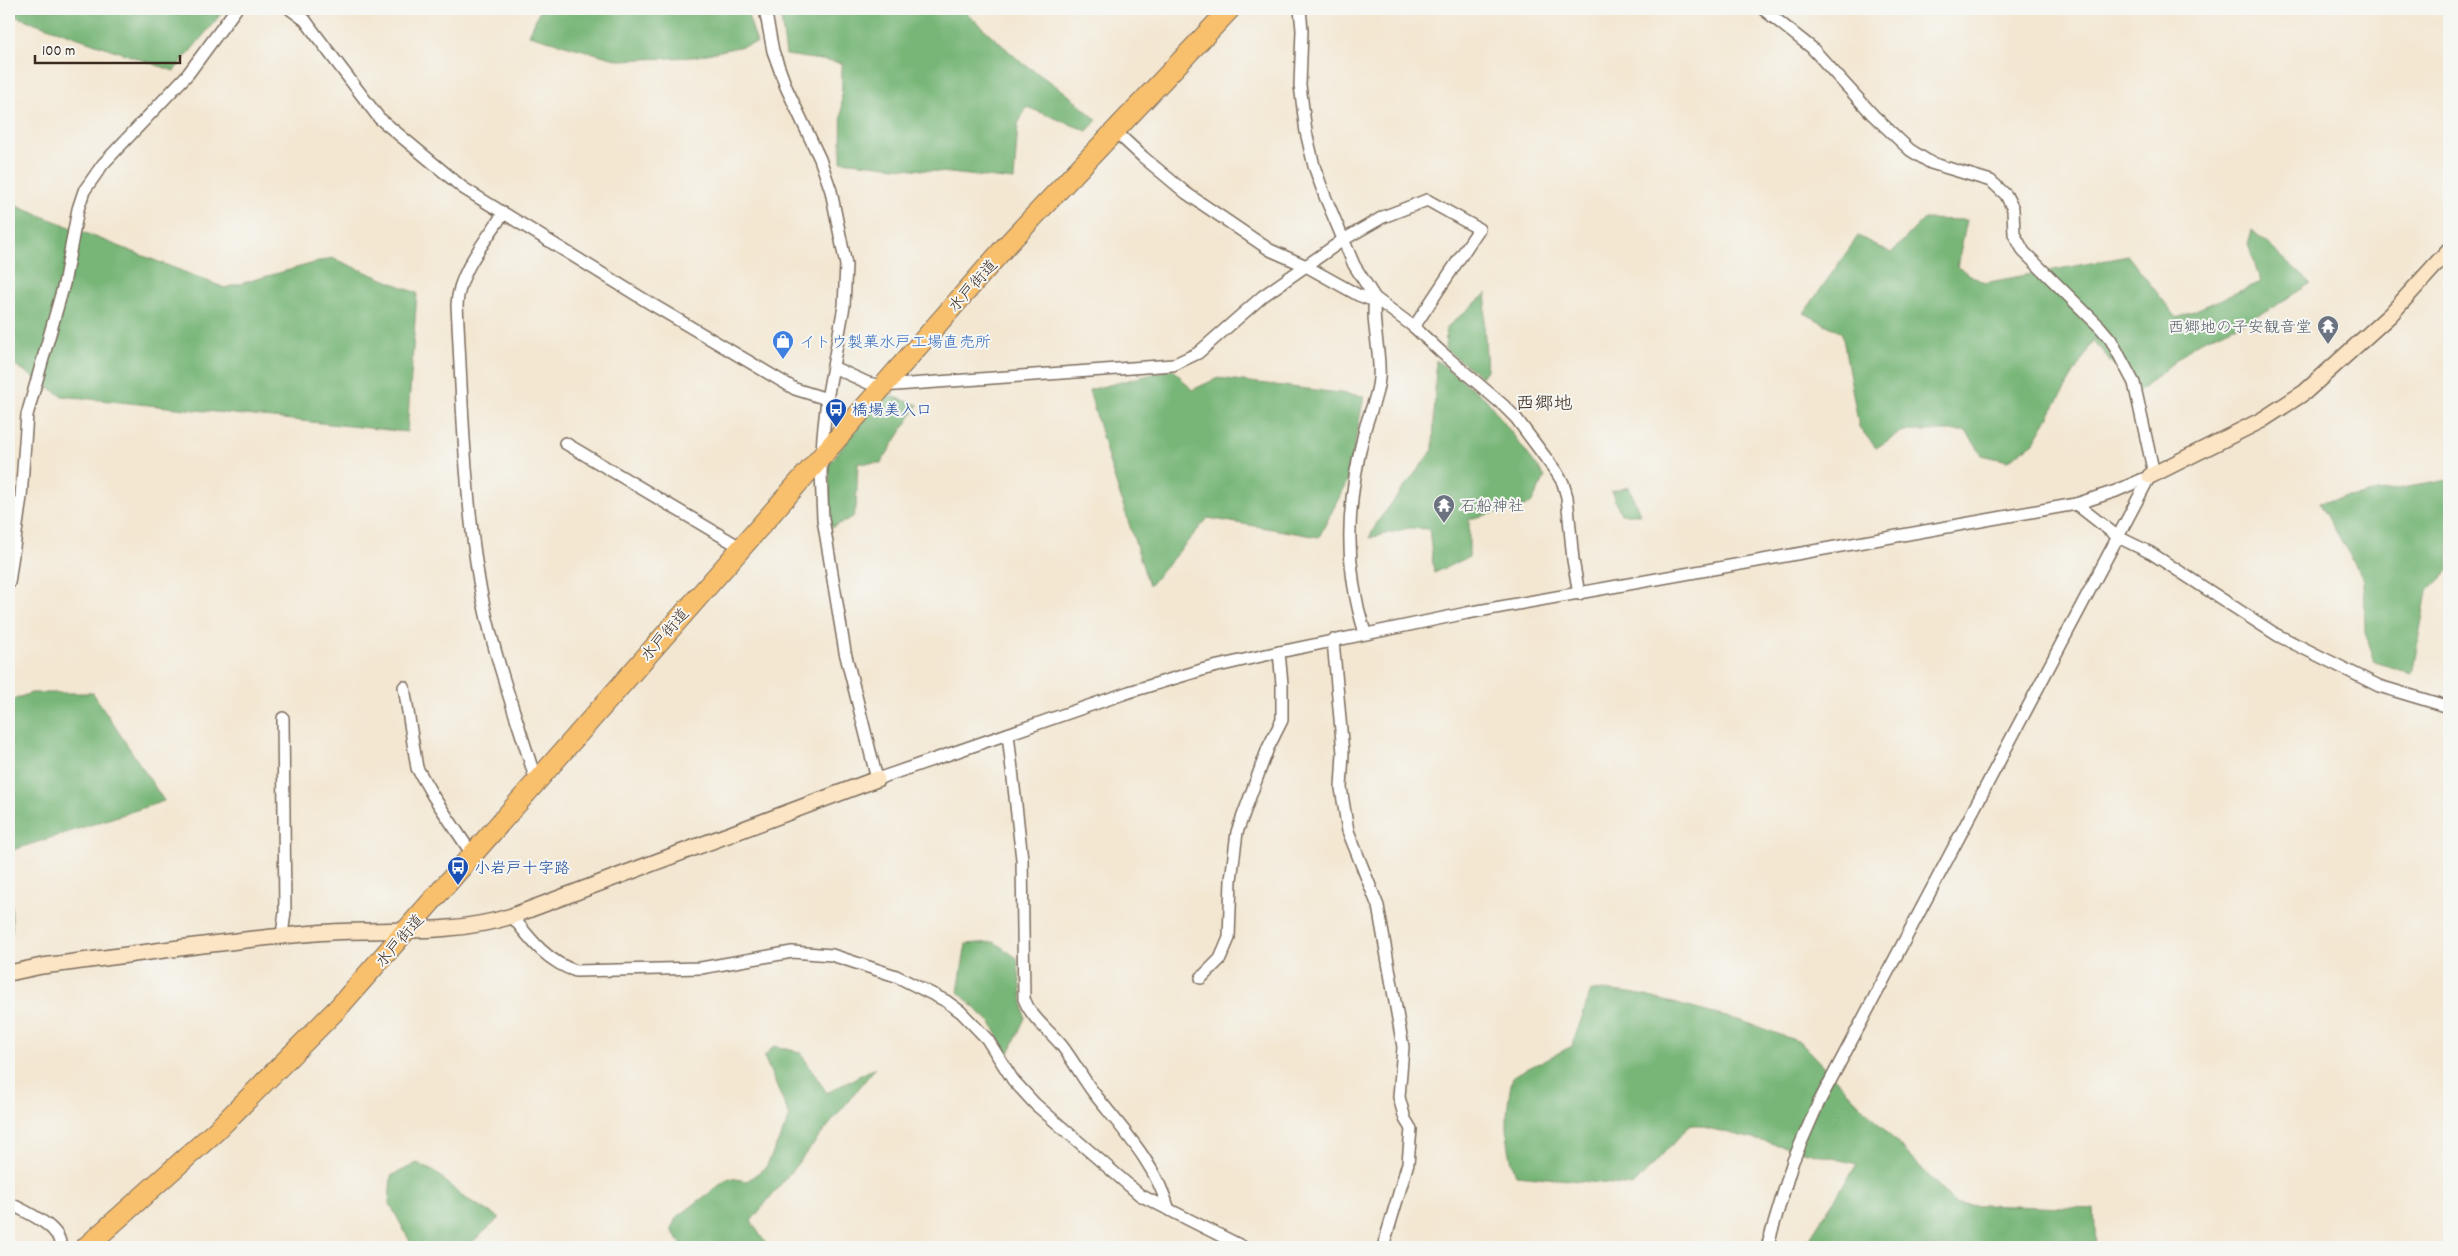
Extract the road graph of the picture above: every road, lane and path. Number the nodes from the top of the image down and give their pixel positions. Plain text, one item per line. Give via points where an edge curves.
1 (236, 9) edge
2 (290, 9) edge
3 (765, 9) edge
4 (1230, 9) edge
5 (1300, 9) edge
6 (1763, 9) edge
7 (1115, 130) junction
8 (503, 214) junction
9 (1343, 240) junction
10 (2449, 250) edge
11 (1304, 265) junction
12 (1375, 298) junction
13 (1414, 327) junction
14 (835, 368) junction
15 (882, 386) junction
16 (827, 399) junction
17 (565, 443) dead end
18 (822, 456) junction
19 (2152, 475) junction
20 (2076, 504) junction
21 (2118, 537) junction
22 (740, 547) junction
23 (9, 583) edge
24 (1579, 594) junction
25 (1365, 633) junction
26 (1333, 640) junction
27 (1279, 652) junction
28 (404, 687) dead end
29 (2449, 707) edge
30 (283, 718) dead end
31 (1008, 734) junction
32 (877, 779) junction
33 (536, 781) junction
34 (472, 854) junction
35 (512, 916) junction
36 (408, 929) junction
37 (282, 936) junction
38 (9, 973) edge
39 (1200, 978) dead end
40 (9, 1203) edge
41 (1169, 1210) junction
42 (60, 1247) edge
43 (86, 1247) edge
44 (1243, 1247) edge
45 (1383, 1247) edge
46 (1767, 1247) edge

1 - 23 street via 188,74 103,164 84,191 64,284 26,415 21,497
2 - 8 street via 304,20 390,129 463,188
3 - 14 street via 773,51 831,191 846,265
4 - 7 highway, 水戸街道
5 - 9 street via 1302,112 1314,166
6 - 19 street via 1812,48 1910,150 1932,163 1991,181 2006,195 2013,209 2014,234 2024,252 2100,327 2126,367 2137,392
7 - 11 street via 1186,192 1270,250
7 - 15 highway, 水戸街道 via 1006,246
8 - 16 street via 795,389
8 - 33 street via 462,283 457,305 470,503 479,581 496,651
9 - 11 street
9 - 12 street
9 - 13 street via 1383,217 1427,200 1479,229
10 - 19 street via 2390,315 2305,392 2262,420
11 - 12 street via 1358,295
11 - 15 street via 1198,353 1173,365
12 - 13 street
12 - 25 street via 1379,378 1375,403 1364,433 1348,540
13 - 24 street via 1516,418 1557,473 1567,497
14 - 15 street
14 - 16 street
15 - 18 highway, 水戸街道
16 - 18 street
17 - 22 street
18 - 22 highway, 水戸街道
18 - 32 street via 823,519 829,565 845,652
19 - 20 street
19 - 21 street
20 - 21 street
20 - 24 street
21 - 29 street via 2151,553 2277,635 2342,669 2380,686
21 - 46 street via 1818,1104 1793,1161
22 - 33 highway, 水戸街道
24 - 25 street
25 - 26 street
26 - 27 street
26 - 45 street via 1343,752 1341,788 1348,830 1378,906 1403,1047 1399,1097 1411,1129 1408,1163
27 - 31 street via 1205,669
27 - 39 street via 1282,720 1268,748 1237,832 1229,938 1220,959
28 - 34 street via 417,768
30 - 37 street via 285,912
31 - 32 street
31 - 41 street via 1022,858 1024,999 1032,1015 1061,1045 1096,1096 1134,1141 1146,1159
32 - 35 street
33 - 34 highway, 水戸街道
34 - 36 highway, 水戸街道
35 - 36 street via 475,926
35 - 41 street via 549,957 562,967 576,971 701,968 768,955 807,953 832,955 896,976 946,1001 976,1025 1013,1080 1053,1122 1082,1143 1140,1195
36 - 37 street
36 - 43 highway, 水戸街道 via 338,1008 216,1131
37 - 38 street via 42,966
40 - 42 street via 51,1228 60,1241
41 - 44 street

